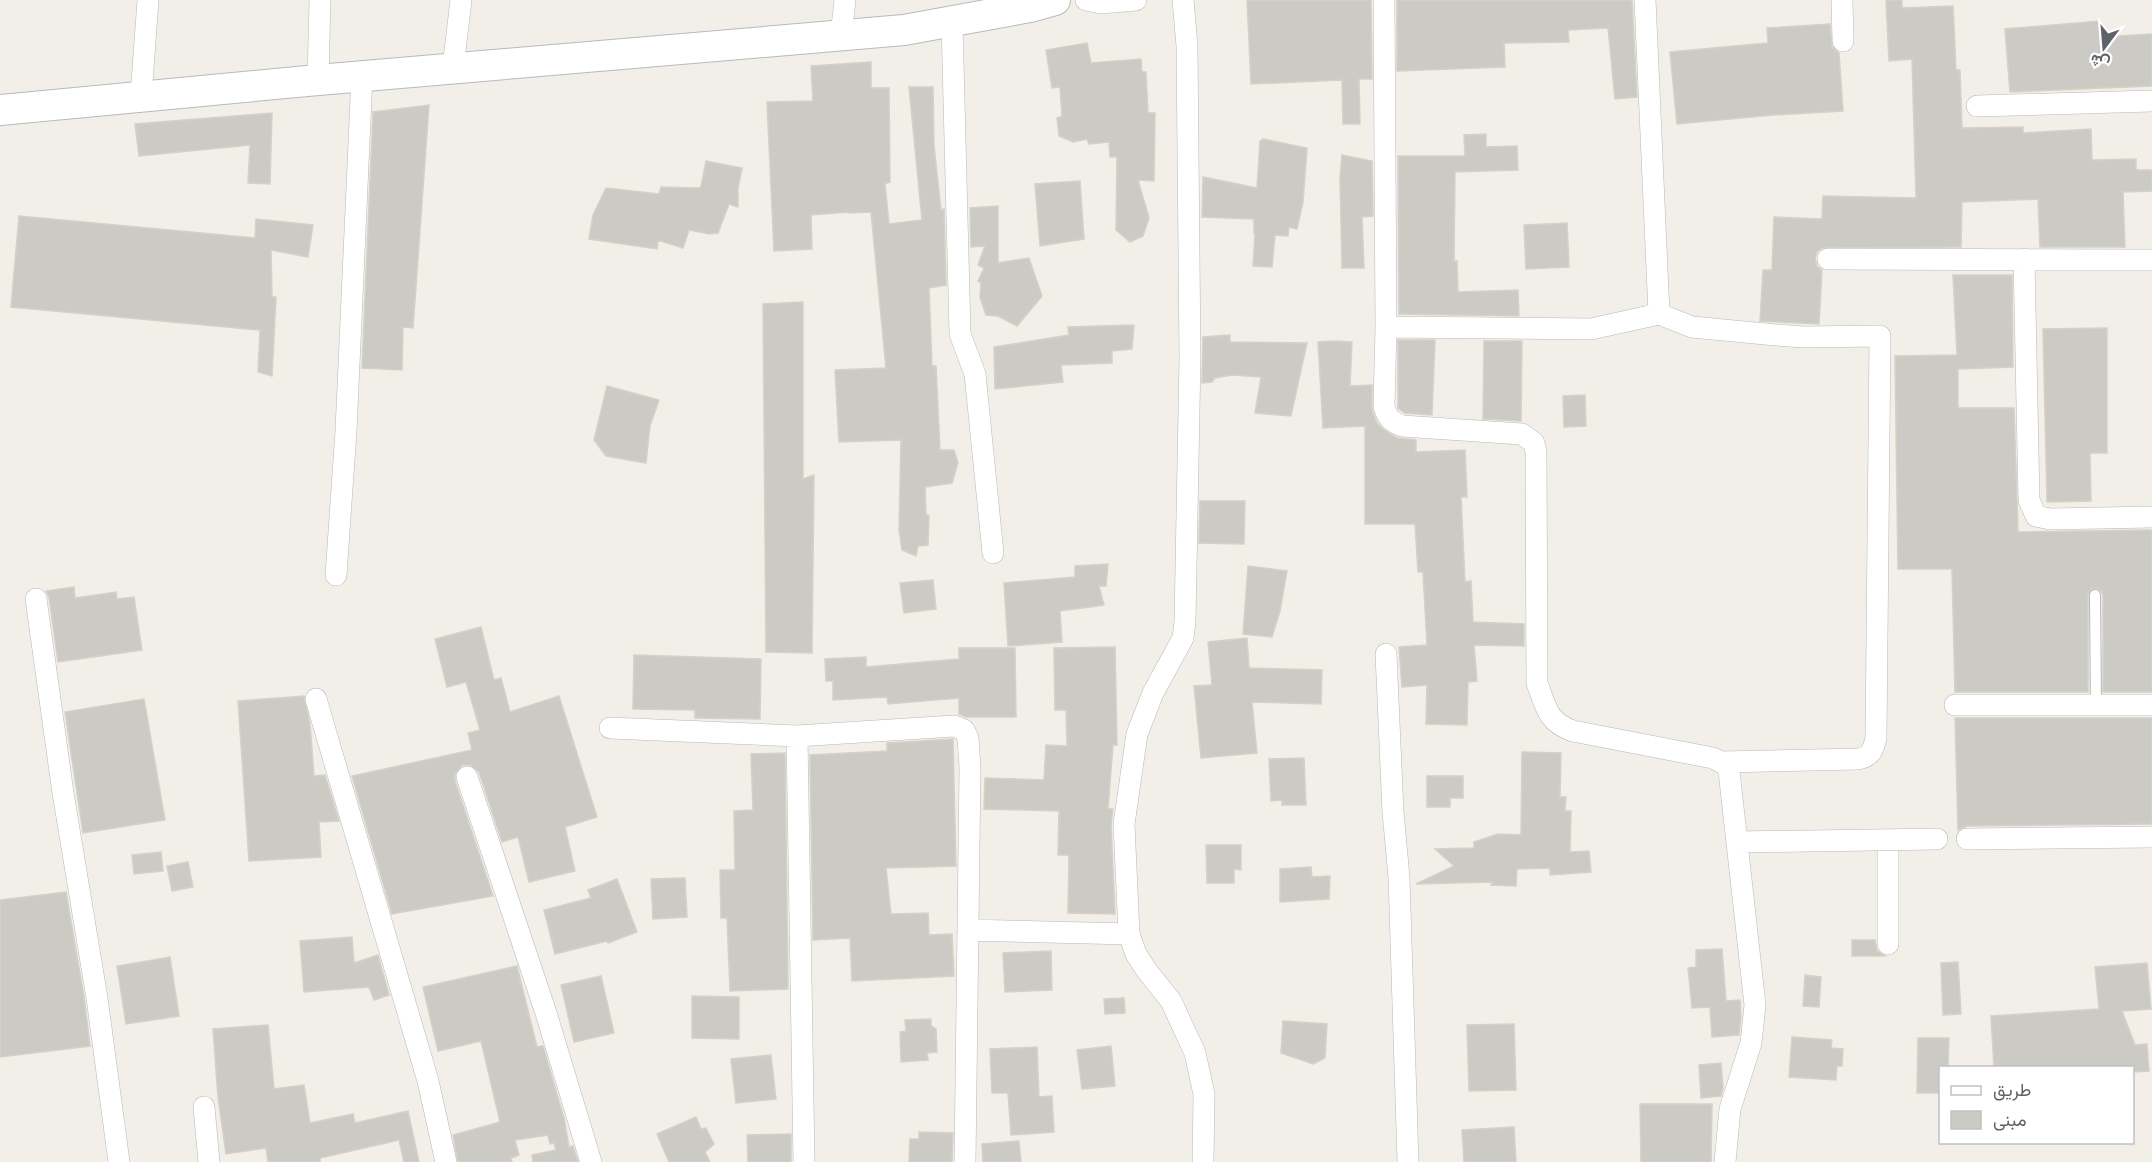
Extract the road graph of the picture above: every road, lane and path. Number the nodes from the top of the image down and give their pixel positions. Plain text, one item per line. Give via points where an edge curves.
1 (147, 0) edge
2 (320, 0) edge
3 (461, 0) edge
4 (845, 0) edge
5 (1055, 0) edge
6 (1086, 0) edge
7 (1136, 0) edge
8 (1183, 0) edge
9 (1384, 0) edge
10 (1645, 0) edge
11 (1842, 0) edge
12 (952, 22) junction
13 (842, 35) junction
14 (1843, 41) dead end
15 (453, 68) junction
16 (362, 76) junction
17 (318, 80) junction
18 (141, 96) junction
19 (2152, 101) edge
20 (1977, 106) dead end
21 (0, 110) edge
22 (1828, 259) dead end
23 (2024, 259) junction
24 (2152, 260) edge
25 (1659, 315) junction
26 (1386, 327) junction
27 (2152, 517) edge
28 (993, 553) dead end
29 (336, 575) dead end
30 (2095, 595) dead end
31 (36, 598) dead end
32 (1386, 654) dead end
33 (316, 699) dead end
34 (1955, 705) dead end
35 (2096, 705) junction
36 (2152, 705) edge
37 (610, 728) dead end
38 (797, 736) junction
39 (1721, 762) junction
40 (467, 777) dead end
41 (2152, 837) edge
42 (1937, 839) dead end
43 (1967, 839) dead end
44 (1888, 840) junction
45 (1738, 842) junction
46 (968, 930) junction
47 (1129, 934) junction
48 (1888, 944) dead end
49 (204, 1107) dead end
50 (118, 1162) edge
51 (209, 1162) edge
52 (446, 1162) edge
53 (591, 1162) edge
54 (804, 1162) edge
55 (965, 1162) edge
56 (1203, 1162) edge
57 (1408, 1162) edge
58 (1725, 1162) edge

1 - 18 street
2 - 17 street
3 - 15 street
4 - 13 street
5 - 12 main road
6 - 7 street
8 - 47 street via 1187,46 1190,347 1185,621 1183,638 1153,693 1137,734 1124,824
9 - 26 street
10 - 25 street
11 - 14 street
12 - 13 main road
12 - 28 street via 960,334 975,374
13 - 15 main road
15 - 16 main road
16 - 17 main road
16 - 29 street
17 - 18 main road
18 - 21 main road
19 - 20 street
22 - 23 street
23 - 24 street
23 - 27 street via 2029,500 2033,511 2036,516 2050,519
25 - 26 street via 1591,328
25 - 39 street via 1692,327 1776,335 1880,336 1873,752 1858,759
26 - 39 street via 1384,406 1391,421 1402,426 1522,434 1534,442 1537,683 1548,716 1561,727 1574,731
30 - 35 lane
31 - 50 street
32 - 57 street via 1399,877
33 - 52 street via 428,1080
34 - 35 street
35 - 36 street
37 - 38 street
38 - 46 street via 954,726 964,730 970,768
38 - 54 street
39 - 45 street via 1729,771
40 - 53 street
41 - 43 street
42 - 44 street
44 - 45 street
44 - 48 street
45 - 58 street via 1755,1005 1751,1043 1730,1109
46 - 47 street
46 - 55 street
47 - 56 street via 1146,971 1171,1001 1195,1053 1204,1094
49 - 51 street

